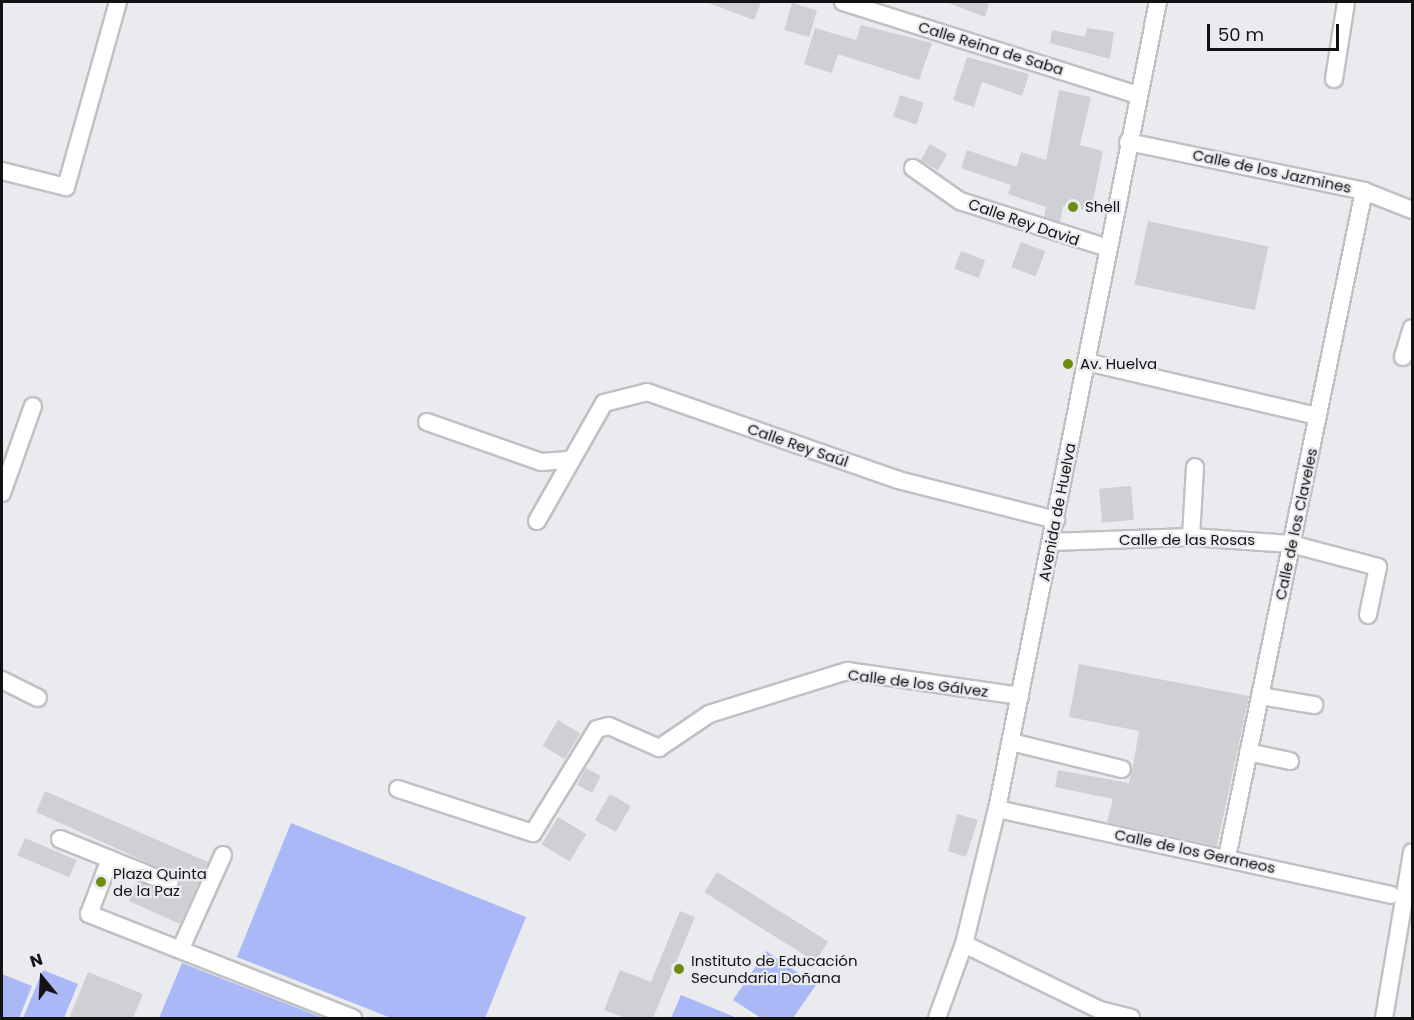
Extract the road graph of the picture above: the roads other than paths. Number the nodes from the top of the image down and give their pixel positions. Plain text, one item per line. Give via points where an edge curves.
1 (118, 2) edge
2 (843, 2) edge
3 (1158, 2) edge
4 (1346, 2) edge
5 (1334, 79) dead end
6 (1138, 95) junction
7 (1128, 142) junction
8 (913, 168) dead end
9 (2, 171) edge
10 (1364, 191) junction
11 (1413, 210) edge
12 (1108, 248) junction
13 (1413, 328) edge
14 (1403, 357) dead end
15 (1087, 362) junction
16 (33, 406) dead end
17 (1318, 416) junction
18 (427, 422) dead end
19 (572, 460) junction
20 (1195, 467) dead end
21 (2, 493) edge
22 (1056, 520) junction
23 (537, 521) dead end
24 (1191, 537) junction
25 (1051, 542) junction
26 (1291, 543) junction
27 (1368, 615) dead end
28 (2, 680) edge
29 (1020, 696) junction
30 (1260, 696) junction
31 (38, 698) dead end
32 (1314, 705) dead end
33 (1011, 742) junction
34 (1248, 752) junction
35 (1290, 761) dead end
36 (1122, 769) dead end
37 (398, 789) dead end
38 (997, 809) junction
39 (60, 839) dead end
40 (1413, 852) edge
41 (223, 855) dead end
42 (1227, 856) junction
43 (110, 859) junction
44 (169, 883) dead end
45 (1391, 895) dead end
46 (964, 944) junction
47 (181, 948) junction
48 (353, 1018) edge
49 (937, 1018) edge
50 (1131, 1018) edge
51 (1384, 1018) edge

1 - 9 street via 66,187
2 - 6 street, Calle Reina de Saba
3 - 6 street, Avenida de Huelva
4 - 5 street
6 - 7 street, Avenida de Huelva
7 - 10 street, Calle de los Jazmines
7 - 12 street, Avenida de Huelva
8 - 12 street, Calle Rey David via 960,201
10 - 11 street, Calle de los Jazmines
10 - 17 street, Calle de los Claveles
12 - 15 street, Avenida de Huelva
13 - 14 street
15 - 17 street
15 - 22 street, Avenida de Huelva
16 - 21 street
17 - 26 street, Calle de los Claveles
18 - 19 street via 541,462
19 - 22 street, Calle Rey Saúl via 604,403 647,392 898,480
19 - 23 street, Calle Rey Saúl
20 - 24 street
22 - 25 street, Avenida de Huelva
24 - 25 street, Calle de las Rosas
24 - 26 street, Calle de las Rosas
25 - 29 street, Avenida de Huelva
26 - 27 street, Calle de las Rosas via 1378,567
26 - 30 street, Calle de los Claveles
28 - 31 street
29 - 33 street, Avenida de Huelva
29 - 37 street, Calle de los Gálvez via 848,671 709,714 660,748 609,726 597,729 533,833
30 - 32 street
30 - 34 street, Calle de los Claveles
33 - 36 street
33 - 38 street, Avenida de Huelva
34 - 35 street
34 - 42 street, Calle de los Claveles
38 - 42 street, Calle de los Geraneos
38 - 46 street, Avenida de Huelva
39 - 43 street
40 - 51 street
41 - 47 street
42 - 45 street, Calle de los Geraneos
43 - 44 street
43 - 47 street via 89,914
46 - 49 street, Avenida de Huelva
46 - 50 street via 1100,1010
47 - 48 street

